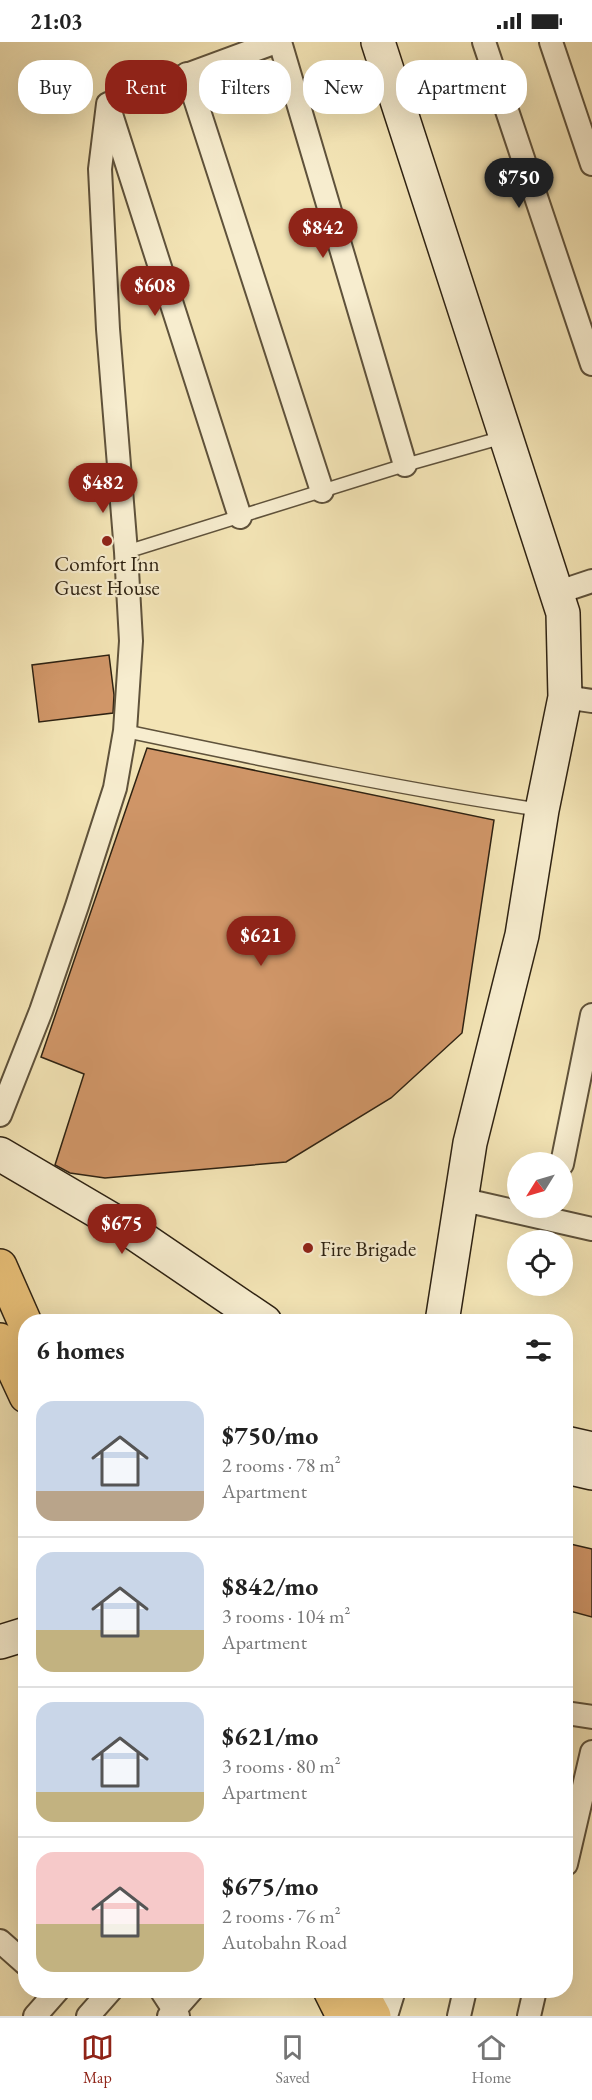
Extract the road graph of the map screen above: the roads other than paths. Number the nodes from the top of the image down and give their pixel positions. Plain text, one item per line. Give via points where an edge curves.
1 (276, 42) edge
2 (280, 42) edge
3 (378, 42) edge
4 (484, 42) edge
5 (551, 42) edge
6 (187, 74) joint
7 (107, 114) edge
8 (111, 114) edge
9 (592, 164) edge
10 (592, 364) edge
11 (507, 436) junction
12 (405, 465) junction
13 (322, 492) junction
14 (240, 517) junction
15 (126, 552) junction
16 (592, 581) edge
17 (556, 593) junction
18 (578, 699) edge
19 (125, 731) junction
20 (542, 810) junction
21 (592, 1015) edge
22 (0, 1115) edge
23 (564, 1152) edge
24 (0, 1154) edge
25 (460, 1199) junction
26 (507, 1207) edge
27 (563, 1218) edge
28 (592, 1229) edge
29 (0, 1266) edge
30 (21, 1314) edge
31 (254, 1314) edge
32 (443, 1314) edge
33 (0, 1340) edge
34 (18, 1379) edge
35 (573, 1445) edge
36 (592, 1449) edge
37 (573, 1469) edge
38 (592, 1473) edge
39 (18, 1636) edge
40 (0, 1642) edge
41 (573, 1714) edge
42 (592, 1717) edge
43 (592, 1752) edge
44 (573, 1834) edge
45 (0, 1941) edge
46 (18, 1957) edge
47 (51, 1998) edge
48 (104, 1998) edge
49 (165, 1998) edge
50 (186, 1998) edge
51 (334, 1998) edge
52 (364, 1998) edge
53 (392, 1998) edge
54 (463, 1998) edge
55 (534, 1998) edge
56 (173, 2014) edge
57 (35, 2016) edge
58 (88, 2016) edge
59 (343, 2016) edge
60 (374, 2016) edge
61 (386, 2016) edge
62 (459, 2016) edge
63 (529, 2016) edge

1 - 6 street
2 - 12 street
3 - 11 street
4 - 10 street
5 - 9 street
6 - 13 street
7 - 15 street via 100,170
8 - 14 street
11 - 12 lane
11 - 17 street
12 - 13 lane
13 - 14 lane
14 - 15 lane
15 - 19 street via 131,641
16 - 17 street
17 - 18 street
18 - 20 street
19 - 20 lane
19 - 22 street via 115,788 40,1011
20 - 25 street via 522,935 470,1143
21 - 23 street
24 - 31 street via 131,1231
25 - 26 street
25 - 32 street
27 - 28 street
29 - 30 highway
33 - 34 highway
35 - 36 street
37 - 38 street
39 - 40 street
41 - 42 street
43 - 44 street
45 - 46 street
47 - 57 street
48 - 58 street
49 - 56 street
50 - 56 street
51 - 59 highway
52 - 60 highway
53 - 61 street
54 - 62 street
55 - 63 street

